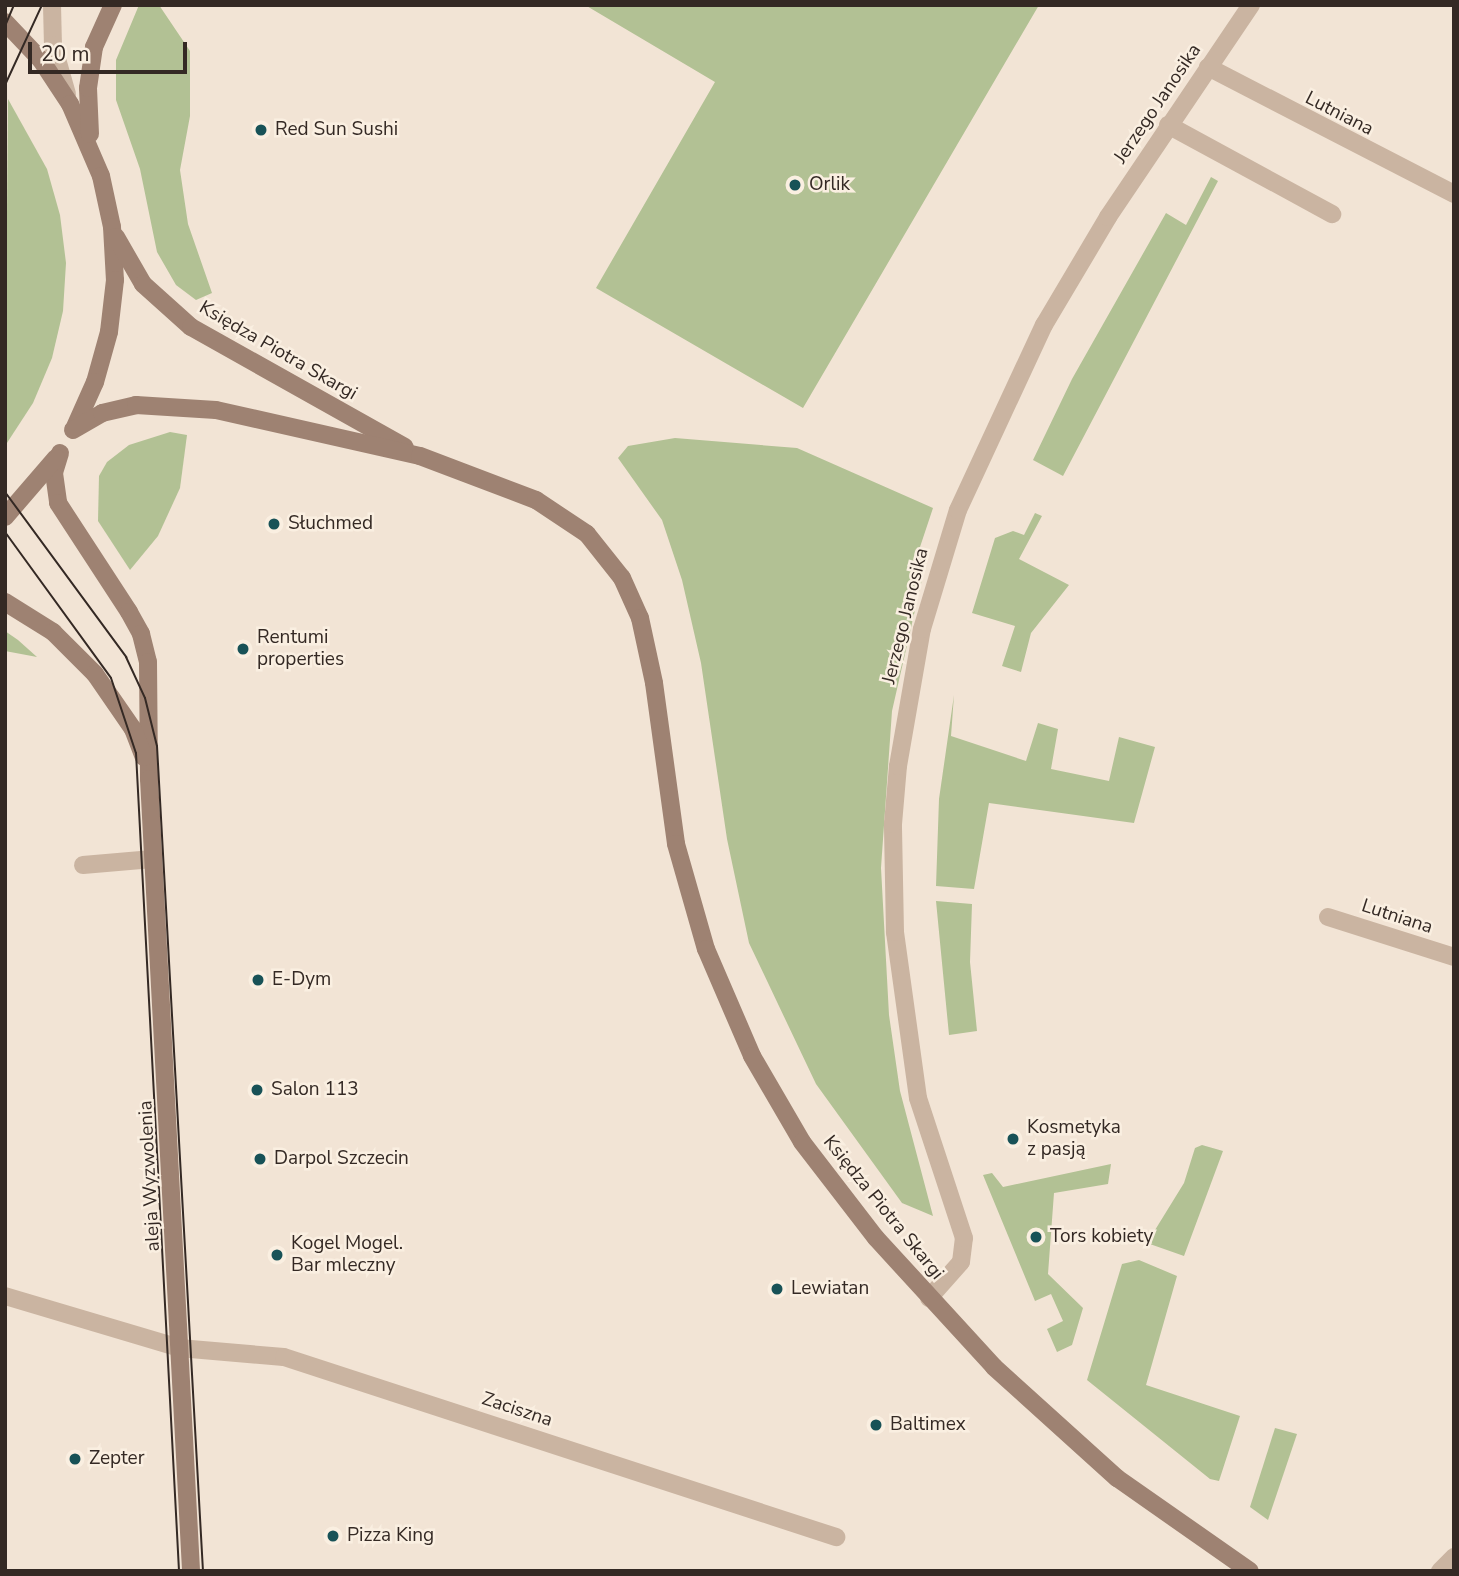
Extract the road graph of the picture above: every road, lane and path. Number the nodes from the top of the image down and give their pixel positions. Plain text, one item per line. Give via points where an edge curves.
1 (52, 5) edge
2 (113, 5) edge
3 (1251, 5) edge
4 (5, 22) edge
5 (1208, 67) junction
6 (71, 104) junction
7 (1168, 125) junction
8 (93, 151) junction
9 (1454, 194) edge
10 (1332, 214) dead end
11 (112, 227) junction
12 (74, 430) junction
13 (60, 453) junction
14 (420, 456) junction
15 (5, 517) edge
16 (5, 602) edge
17 (149, 779) junction
18 (153, 859) junction
19 (83, 865) dead end
20 (1328, 917) dead end
21 (1454, 957) edge
22 (5, 1296) edge
23 (929, 1298) junction
24 (180, 1348) junction
25 (836, 1537) dead end
26 (1454, 1557) edge
27 (191, 1571) edge
28 (1250, 1571) edge
29 (1440, 1571) edge

1 - 6 street via 53,45
2 - 8 street via 94,47 88,88
3 - 5 street, Jerzego Janosika
4 - 6 street via 41,60
5 - 7 street, Jerzego Janosika
5 - 9 street, Lutniana
6 - 8 street
7 - 10 street
7 - 23 street, Jerzego Janosika via 1076,267 1005,401 950,531 906,701 893,824 901,1001 930,1148 964,1238 961,1262
8 - 11 street
11 - 12 street via 115,280 109,332 95,382
11 - 14 street, Księdza Piotra Skargi via 142,284 191,327
12 - 13 street
12 - 14 street, Księdza Piotra Skargi via 102,413 159,404 216,410
13 - 15 street
13 - 17 street, aleja Wyzwolenia via 54,473 58,503 141,634 148,662
14 - 23 street, Księdza Piotra Skargi via 563,514 597,544 622,578 640,618 650,663 676,844 721,992 773,1094 818,1165
16 - 17 street, aleja Wyzwolenia via 53,632 95,674 133,729
17 - 18 street, aleja Wyzwolenia
18 - 19 street
18 - 24 street, aleja Wyzwolenia
20 - 21 street, Lutniana
22 - 24 street, Zaciszna
23 - 28 street, Księdza Piotra Skargi via 994,1367 1097,1461
24 - 25 street, Zaciszna via 284,1357
24 - 27 street, aleja Wyzwolenia
26 - 29 street

